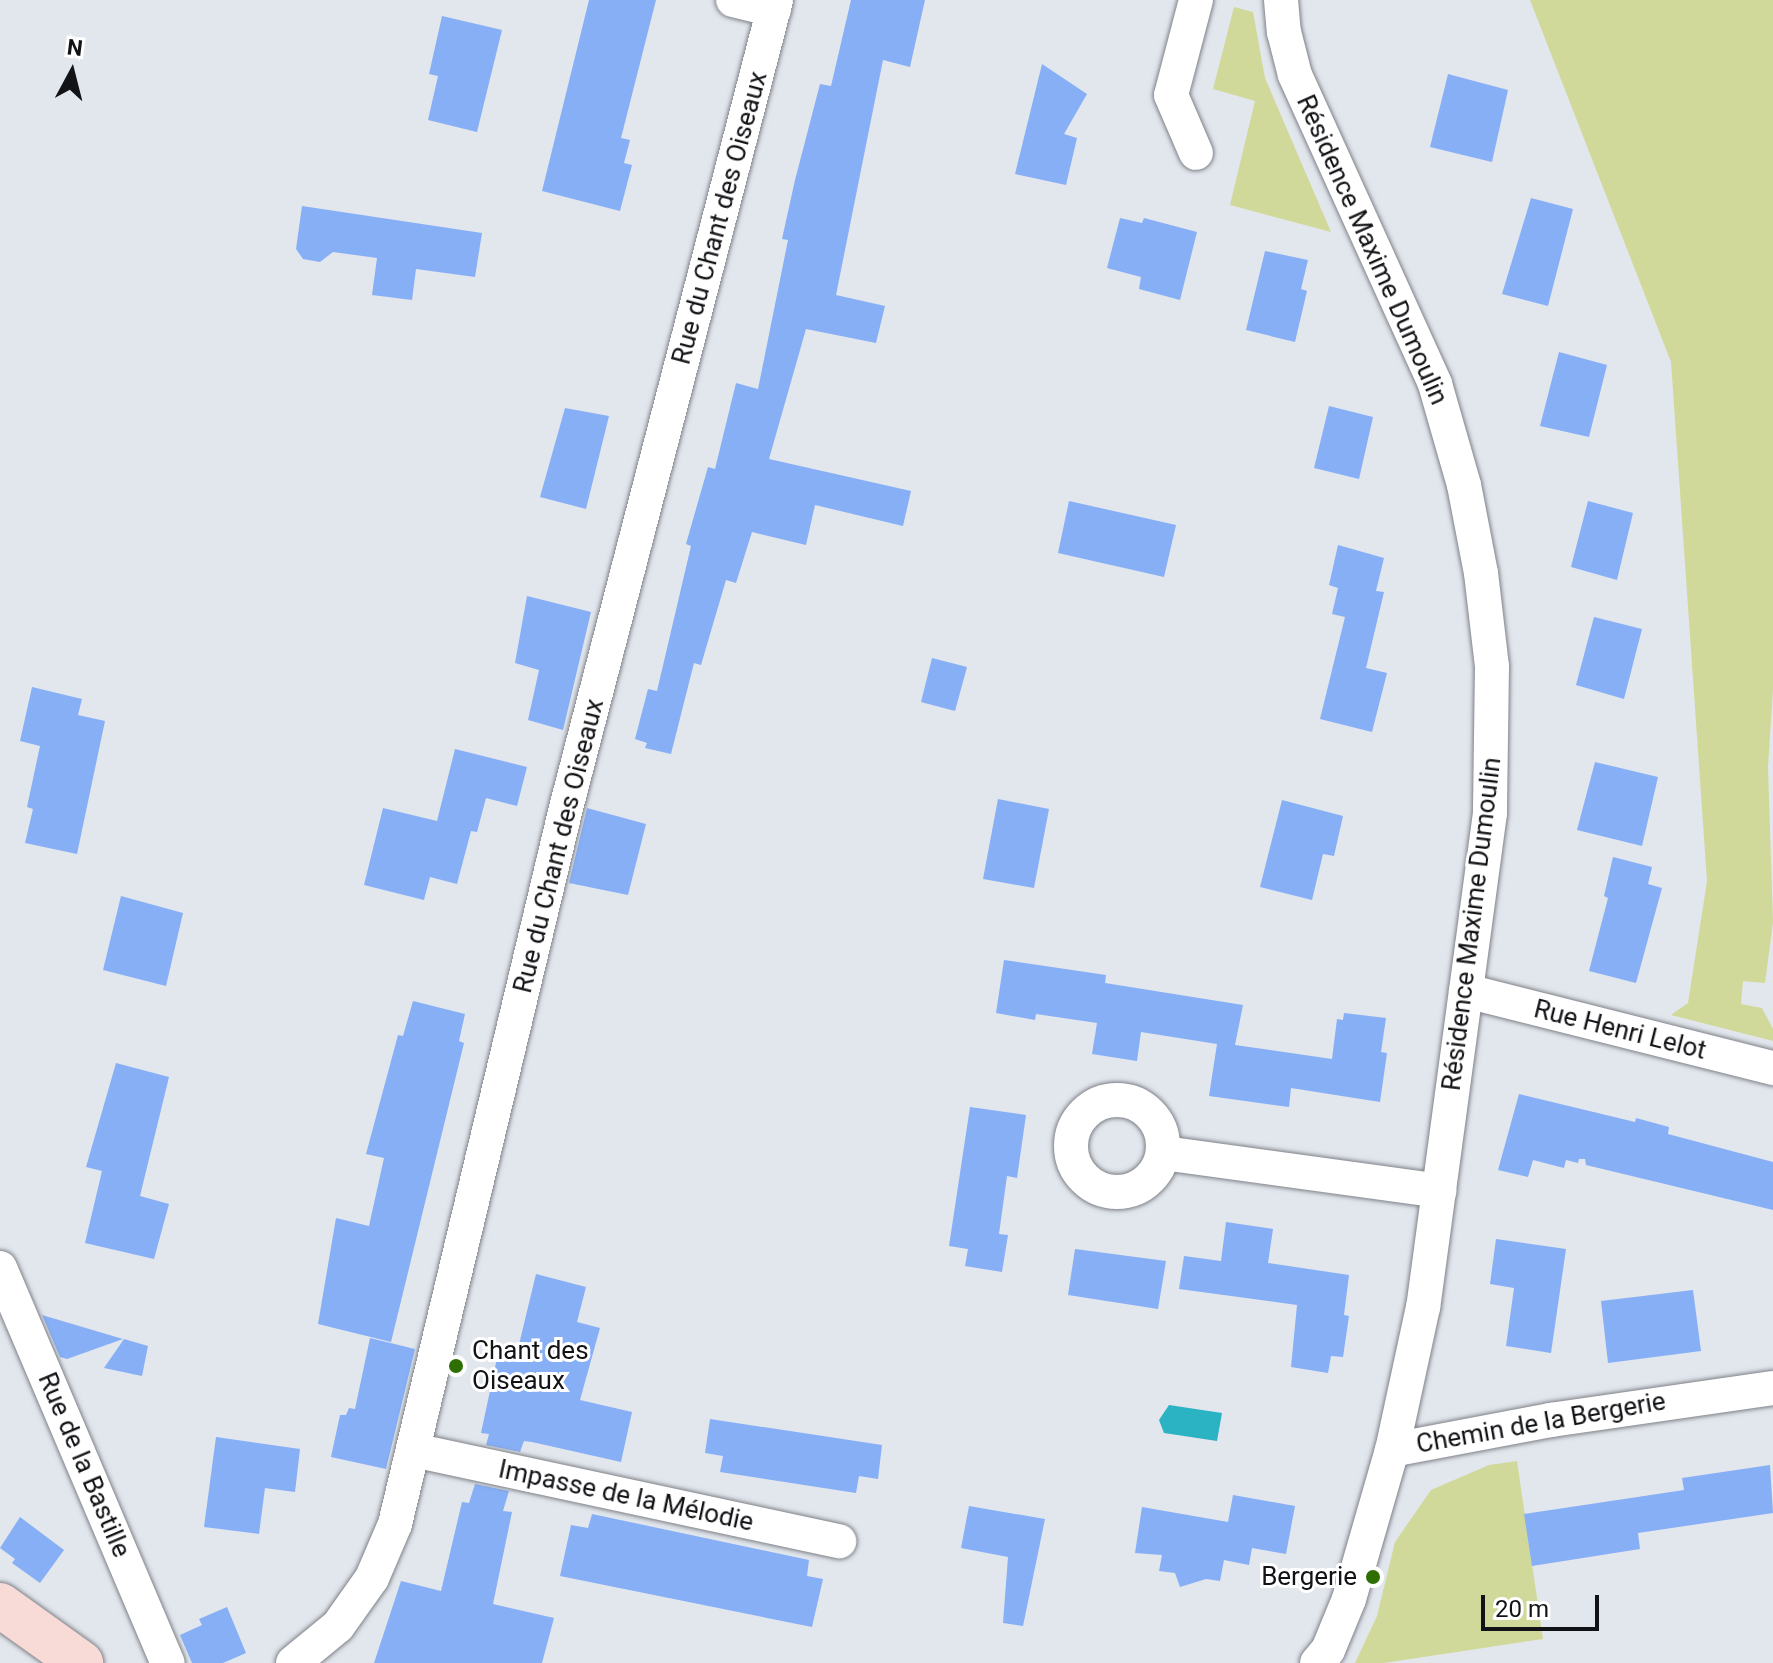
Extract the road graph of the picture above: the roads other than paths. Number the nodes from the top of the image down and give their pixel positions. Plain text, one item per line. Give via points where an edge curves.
1 (733, 0) edge
2 (1196, 0) edge
3 (1281, 0) edge
4 (775, 5) edge
5 (1196, 153) dead end
6 (1466, 991) junction
7 (1773, 1068) edge
8 (1163, 1153) dead end
9 (1439, 1191) junction
10 (0, 1268) edge
11 (1773, 1388) edge
12 (413, 1450) junction
13 (1392, 1450) junction
14 (839, 1541) dead end
15 (0, 1605) edge
16 (81, 1663) edge
17 (168, 1663) edge
18 (293, 1663) edge
19 (1317, 1663) edge

1 - 4 street
2 - 5 street via 1171,95
3 - 6 street, Résidence Maxime Dumoulin via 1295,75 1435,384 1464,485 1481,573 1494,741 1490,813
4 - 12 street, Rue du Chant des Oiseaux via 566,808
6 - 7 street, Rue Henri Lelot
6 - 9 street, Résidence Maxime Dumoulin
8 - 9 street
9 - 13 street, Résidence Maxime Dumoulin via 1423,1307
10 - 17 street, Rue de la Bastille
11 - 13 street, Chemin de la Bergerie via 1567,1417
12 - 14 street, Impasse de la Mélodie
12 - 18 street, Rue du Chant des Oiseaux via 395,1524 372,1578 338,1626
13 - 19 street, Chemin de la Bergerie via 1349,1599 1328,1650
15 - 16 street

